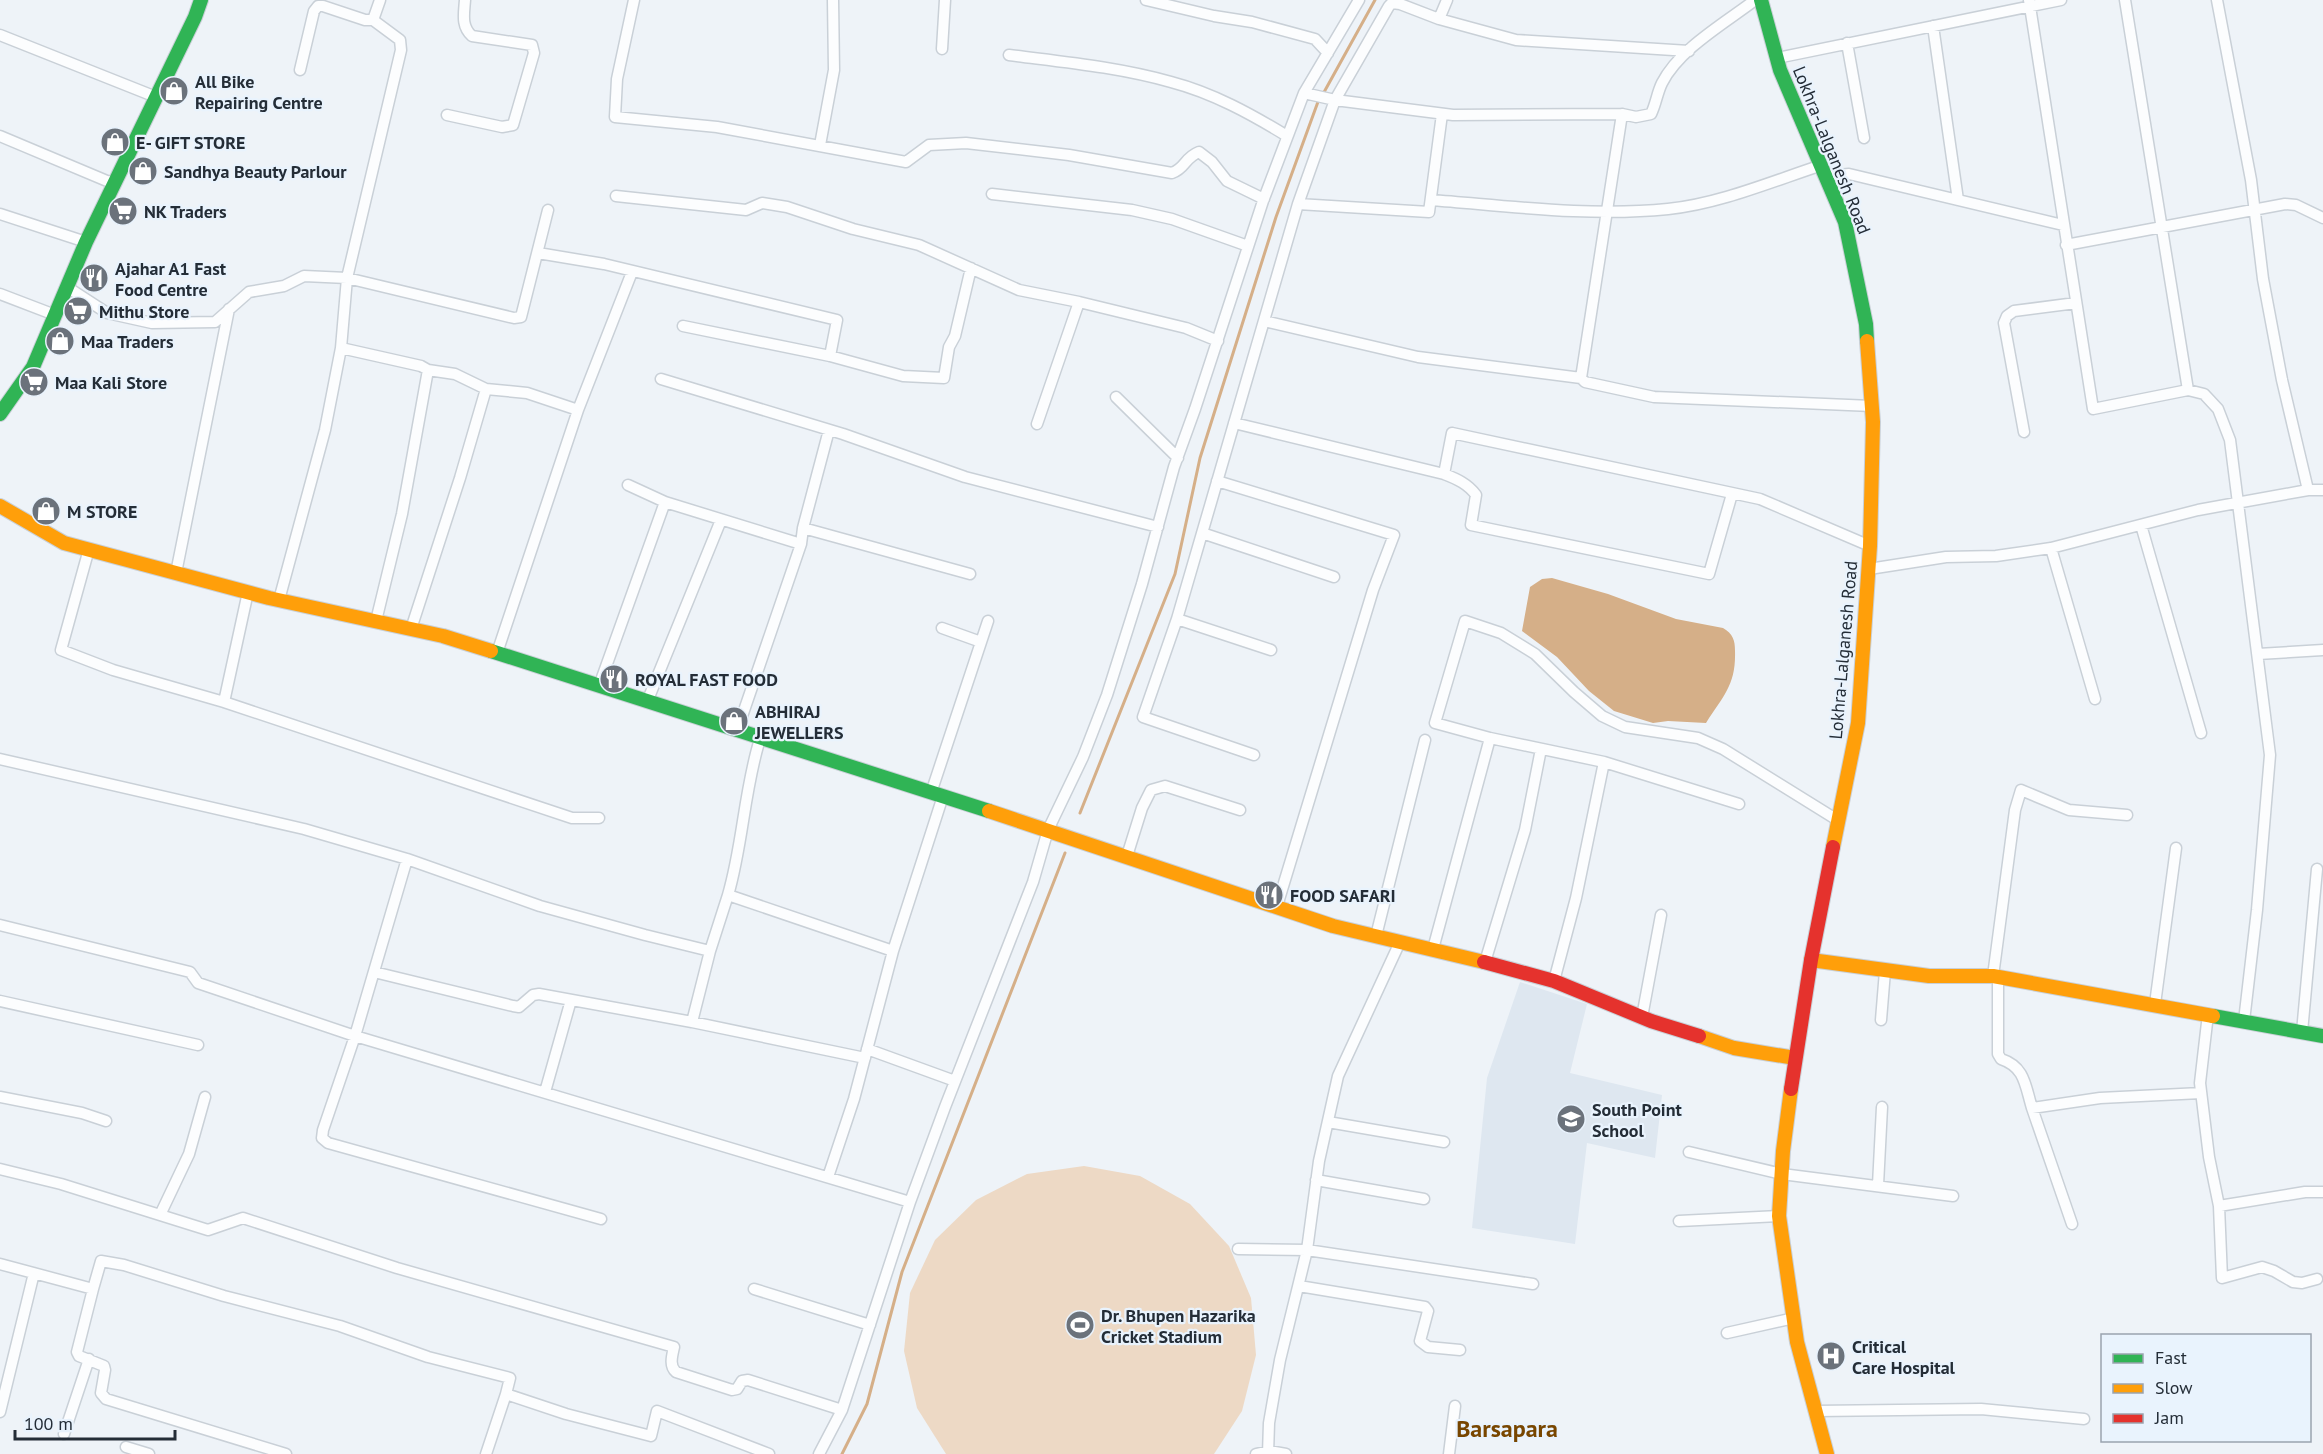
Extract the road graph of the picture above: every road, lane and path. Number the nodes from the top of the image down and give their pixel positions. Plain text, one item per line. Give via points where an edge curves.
1 (201, 0) edge
2 (380, 0) edge
3 (465, 0) edge
4 (634, 0) edge
5 (833, 0) edge
6 (945, 0) edge
7 (1146, 0) edge
8 (1359, 0) edge
9 (1447, 0) edge
10 (1755, 0) edge
11 (1761, 0) edge
12 (2061, 0) edge
13 (2125, 0) edge
14 (2217, 0) edge
15 (2030, 3) edge
16 (1439, 19) junction
17 (373, 20) junction
18 (1933, 26) junction
19 (0, 35) edge
20 (1847, 43) junction
21 (942, 49) dead end
22 (1689, 51) junction
23 (1328, 53) junction
24 (1009, 55) dead end
25 (1777, 58) junction
26 (300, 70) dead end
27 (1308, 94) junction
28 (156, 98) junction
29 (1334, 100) junction
30 (1442, 114) junction
31 (1622, 114) junction
32 (447, 115) dead end
33 (0, 136) edge
34 (1287, 136) junction
35 (1864, 138) dead end
36 (820, 146) junction
37 (1824, 170) junction
38 (116, 182) junction
39 (992, 194) dead end
40 (616, 196) dead end
41 (1264, 199) junction
42 (1431, 200) junction
43 (1958, 200) junction
44 (1298, 204) junction
45 (548, 210) dead end
46 (2254, 211) junction
47 (1607, 212) junction
48 (0, 214) edge
49 (2323, 218) edge
50 (2063, 225) junction
51 (2161, 228) junction
52 (86, 242) junction
53 (2066, 245) junction
54 (1248, 246) junction
55 (538, 253) junction
56 (971, 267) junction
57 (632, 272) junction
58 (347, 278) junction
59 (67, 288) junction
60 (0, 294) edge
61 (1079, 302) junction
62 (2076, 303) junction
63 (229, 309) junction
64 (55, 315) junction
65 (1264, 321) junction
66 (683, 326) dead end
67 (1218, 341) junction
68 (341, 348) junction
69 (830, 356) junction
70 (428, 370) junction
71 (1581, 378) junction
72 (661, 379) dead end
73 (486, 389) junction
74 (2188, 390) junction
75 (1116, 398) dead end
76 (1872, 406) junction
77 (578, 411) junction
78 (0, 414) edge
79 (1234, 423) junction
80 (1037, 424) dead end
81 (828, 430) junction
82 (2024, 432) dead end
83 (1178, 458) junction
84 (1444, 474) junction
85 (1217, 481) junction
86 (628, 485) dead end
87 (2308, 490) junction
88 (2323, 490) edge
89 (1732, 494) junction
90 (665, 502) junction
91 (2239, 502) junction
92 (0, 506) edge
93 (721, 520) junction
94 (2141, 525) junction
95 (1158, 527) junction
96 (803, 528) junction
97 (1202, 533) junction
98 (801, 544) junction
99 (1870, 546) junction
100 (2051, 548) junction
101 (90, 549) junction
102 (1869, 569) junction
103 (176, 573) junction
104 (970, 574) dead end
105 (1334, 577) dead end
106 (248, 592) junction
107 (279, 600) junction
108 (1177, 619) junction
109 (376, 621) junction
110 (988, 621) dead end
111 (942, 628) dead end
112 (411, 629) junction
113 (981, 642) junction
114 (1271, 650) dead end
115 (2323, 650) edge
116 (497, 653) junction
117 (2258, 654) junction
118 (598, 686) junction
119 (2095, 699) dead end
120 (224, 702) junction
121 (647, 702) junction
122 (737, 730) junction
123 (2201, 733) dead end
124 (1490, 738) junction
125 (760, 739) junction
126 (1425, 740) dead end
127 (1541, 748) junction
128 (1254, 755) dead end
129 (0, 759) edge
130 (1604, 762) junction
131 (937, 794) junction
132 (1740, 804) dead end
133 (1240, 810) dead end
134 (2127, 815) dead end
135 (599, 818) dead end
136 (1839, 821) junction
137 (1048, 830) junction
138 (2176, 848) dead end
139 (1127, 856) junction
140 (406, 859) junction
141 (2317, 869) dead end
142 (728, 896) junction
143 (1277, 906) junction
144 (1661, 915) dead end
145 (0, 925) edge
146 (1376, 936) junction
147 (1400, 942) junction
148 (1433, 949) junction
149 (710, 951) junction
150 (893, 951) junction
151 (1811, 960) junction
152 (1485, 962) junction
153 (1885, 971) junction
154 (374, 972) junction
155 (1995, 976) junction
156 (1554, 981) junction
157 (571, 1000) junction
158 (0, 1001) edge
159 (2155, 1004) junction
160 (2208, 1014) junction
161 (1642, 1017) junction
162 (1881, 1020) dead end
163 (2244, 1021) junction
164 (692, 1022) junction
165 (2302, 1032) junction
166 (355, 1036) junction
167 (2323, 1036) edge
168 (198, 1045) dead end
169 (866, 1054) junction
170 (1795, 1058) junction
171 (955, 1081) junction
172 (545, 1092) junction
173 (2201, 1093) junction
174 (0, 1096) edge
175 (205, 1097) dead end
176 (1882, 1107) dead end
177 (2032, 1107) junction
178 (106, 1121) dead end
179 (1328, 1122) junction
180 (1444, 1143) dead end
181 (1689, 1152) dead end
182 (0, 1169) edge
183 (1782, 1174) junction
184 (828, 1177) junction
185 (1316, 1180) junction
186 (1878, 1185) junction
187 (2323, 1192) edge
188 (1953, 1196) dead end
189 (1424, 1199) dead end
190 (910, 1202) junction
191 (2220, 1206) junction
192 (160, 1215) junction
193 (1779, 1216) junction
194 (601, 1219) dead end
195 (1679, 1221) dead end
196 (2072, 1224) dead end
197 (1238, 1249) dead end
198 (1307, 1250) junction
199 (0, 1264) edge
200 (34, 1273) junction
201 (2317, 1279) dead end
202 (1533, 1284) dead end
203 (1299, 1286) junction
204 (93, 1289) junction
205 (754, 1289) dead end
206 (1794, 1318) junction
207 (870, 1325) junction
208 (1727, 1333) dead end
209 (1460, 1350) dead end
210 (89, 1359) junction
211 (5, 1368) edge
212 (506, 1394) junction
213 (1455, 1406) dead end
214 (842, 1410) junction
215 (1816, 1411) junction
216 (0, 1412) edge
217 (2084, 1419) dead end
218 (64, 1434) dead end
219 (126, 1447) dead end
220 (1268, 1452) edge
221 (149, 1454) edge
222 (286, 1454) edge
223 (486, 1454) edge
224 (769, 1454) edge
225 (819, 1454) edge
226 (1256, 1454) edge
227 (1286, 1454) edge
228 (1449, 1454) edge
229 (1827, 1454) edge

1 - 28 street
2 - 17 street
3 - 32 street via 464,23 472,36 532,45 534,53 513,125 502,127
4 - 36 street via 617,79 615,117 717,127
5 - 36 street via 834,70
6 - 21 street
7 - 23 street via 1315,39
8 - 23 street
9 - 16 street
10 - 22 street
11 - 25 street, Lokhra-Lalganesh Road
12 - 15 street
13 - 51 street
14 - 46 street
15 - 18 street
15 - 50 street
16 - 22 street via 1516,40
16 - 29 street via 1392,3
17 - 26 street via 318,6
17 - 58 street via 400,40 401,50
18 - 20 street
18 - 43 street
19 - 28 street
20 - 25 street
20 - 35 street
22 - 31 street via 1661,85 1651,114
23 - 27 street
24 - 34 street via 1173,82 1225,102
25 - 37 street, Lokhra-Lalganesh Road
27 - 29 street
27 - 34 street
28 - 38 street
29 - 30 street
29 - 44 street
30 - 31 street
30 - 42 street
31 - 47 street
33 - 38 street
34 - 41 street
36 - 41 street via 906,162 929,145 966,143 1172,173 1199,152 1227,181
37 - 43 street
37 - 47 street via 1704,203
37 - 76 street, Lokhra-Lalganesh Road via 1845,222 1853,256 1866,324
38 - 52 street
39 - 54 street via 1132,210 1172,219
40 - 56 street via 746,210 762,203 787,207 919,245
41 - 54 street
42 - 44 street via 1429,212
42 - 47 street
43 - 50 street
44 - 65 street
45 - 55 street
46 - 49 street via 2296,205
46 - 51 street
46 - 87 street via 2282,380
47 - 71 street
48 - 52 street
50 - 53 street
51 - 53 street
51 - 74 street
52 - 59 street
53 - 62 street
54 - 67 street
55 - 57 street
55 - 58 street via 521,316 514,318
56 - 61 street via 1019,290
56 - 69 street via 944,378 903,376
57 - 69 street via 837,320
57 - 77 street
58 - 63 street via 304,276 284,286 249,292
58 - 68 street
59 - 63 street via 108,313 152,323 215,322
59 - 64 street
60 - 64 street
61 - 67 street via 1186,328
61 - 80 street
62 - 74 street via 2093,409
62 - 82 street via 2014,311 2004,323
63 - 103 street
64 - 78 street via 33,367
65 - 71 street via 1418,357
65 - 79 street
66 - 69 street
67 - 83 street
68 - 70 street
68 - 107 street via 325,430
70 - 73 street via 455,374
70 - 109 street via 402,514
71 - 76 street via 1654,397
72 - 81 street
73 - 77 street via 527,393
73 - 112 street
74 - 91 street via 2204,394 2218,409 2230,440
75 - 83 street
76 - 99 street, Lokhra-Lalganesh Road
77 - 116 street
79 - 84 street
79 - 85 street
81 - 95 street via 965,477
81 - 96 street
83 - 95 street
84 - 89 street via 1452,433
84 - 89 street via 1470,487 1476,495 1472,525 1708,574
85 - 97 street
85 - 143 street via 1394,535 1373,590
86 - 90 street
87 - 88 street
87 - 91 street
89 - 99 street via 1760,499
90 - 93 street
90 - 118 street
91 - 94 street
91 - 117 street
92 - 101 street via 64,543
93 - 98 street
93 - 121 street
94 - 100 street
94 - 123 street
95 - 137 street via 1107,695
96 - 98 street
96 - 104 street
97 - 105 street
97 - 108 street
98 - 122 street
99 - 102 street, Lokhra-Lalganesh Road
100 - 102 street via 1996,556 1946,557
100 - 119 street
101 - 103 street
101 - 120 street via 61,650 113,670
102 - 136 street, Lokhra-Lalganesh Road via 1858,723
103 - 106 street
106 - 107 street
106 - 120 street
107 - 109 street
108 - 114 street
108 - 128 street via 1143,717
109 - 112 street
110 - 113 street
111 - 113 street
112 - 116 street
113 - 131 street
115 - 117 street
116 - 118 street
117 - 163 street via 2270,755
118 - 121 street
120 - 135 street via 572,818
121 - 122 street
122 - 125 street
124 - 127 street
124 - 136 street via 1435,723 1465,621 1501,633 1535,654 1602,716 1626,727 1698,738 1724,749
124 - 148 street
125 - 131 street
125 - 142 street via 748,780 740,850
126 - 146 street
127 - 130 street
127 - 152 street via 1525,830
129 - 140 street via 304,829
130 - 132 street
130 - 156 street
131 - 137 street
131 - 150 street
133 - 139 street via 1165,786 1151,790
134 - 155 street via 2069,810 2021,790 2015,810
136 - 151 street, Lokhra-Lalganesh Road
137 - 139 street
137 - 171 street via 1033,882
138 - 159 street
139 - 143 street
140 - 149 street via 540,906
140 - 154 street
141 - 165 street
142 - 149 street
142 - 150 street
143 - 146 street
144 - 161 street
145 - 166 street via 190,972 198,983
146 - 147 street
147 - 148 street
147 - 179 street via 1340,1072
148 - 152 street
149 - 164 street
150 - 169 street
151 - 153 street
151 - 170 street, Lokhra-Lalganesh Road
152 - 156 street
153 - 155 street
153 - 162 street
154 - 157 street via 513,1006 539,994
154 - 166 street
155 - 159 street
155 - 177 street via 1998,1056 2020,1070
156 - 161 street
157 - 164 street
157 - 172 street
158 - 168 street
159 - 160 street
160 - 163 street
160 - 173 street
161 - 170 street via 1734,1048
163 - 165 street
164 - 169 street
165 - 167 street
166 - 172 street
166 - 194 street via 323,1130 322,1138 328,1143
169 - 171 street
169 - 184 street
170 - 183 street, Lokhra-Lalganesh Road
171 - 190 street
172 - 184 street
173 - 177 street via 2100,1098
173 - 191 street
174 - 178 street
175 - 192 street via 189,1154
176 - 186 street
177 - 196 street
179 - 180 street
179 - 185 street
181 - 183 street
182 - 192 street
183 - 186 street
183 - 193 street, Lokhra-Lalganesh Road
184 - 190 street
185 - 189 street
185 - 198 street
186 - 188 street
187 - 191 street via 2305,1191
190 - 207 street
191 - 201 street via 2222,1278 2262,1267 2293,1282
192 - 214 street via 208,1230 243,1218 407,1271 674,1347 671,1364 676,1372 732,1390 748,1380
193 - 195 street
193 - 206 street, Lokhra-Lalganesh Road
197 - 198 street
198 - 202 street
198 - 203 street
199 - 200 street
200 - 204 street
200 - 211 street
203 - 209 street via 1425,1307 1428,1311 1420,1341 1428,1347
203 - 220 street via 1280,1360
204 - 210 street via 77,1352
204 - 212 street via 101,1261 124,1265 510,1378
205 - 207 street
206 - 208 street
206 - 215 street, Lokhra-Lalganesh Road
207 - 214 street
210 - 218 street
210 - 222 street via 104,1366 101,1393 106,1399
211 - 216 street
212 - 223 street
212 - 224 street via 651,1436 657,1411
213 - 228 street
214 - 225 street
215 - 217 street via 1981,1409
215 - 229 street, Lokhra-Lalganesh Road
219 - 221 street
220 - 226 street
220 - 227 street

